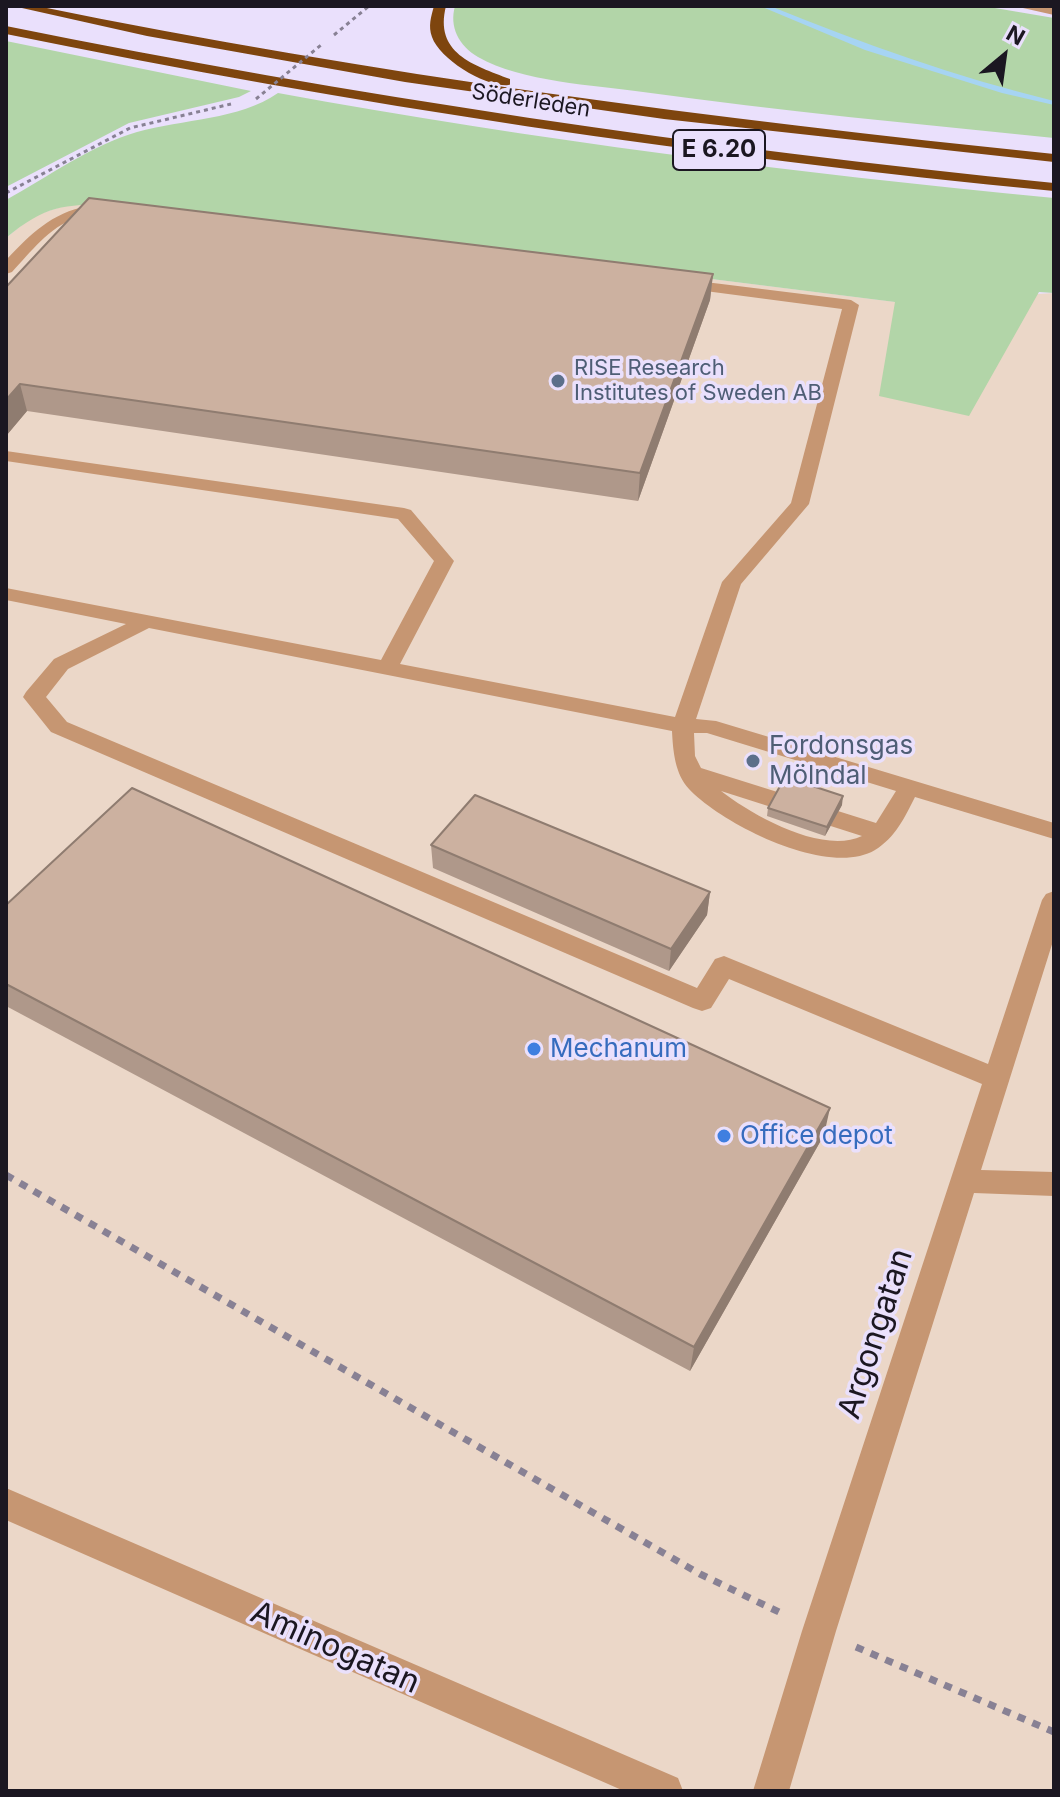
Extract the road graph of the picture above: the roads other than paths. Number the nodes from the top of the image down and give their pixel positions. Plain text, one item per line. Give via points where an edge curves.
1 (19, 6) edge
2 (440, 6) edge
3 (1020, 6) edge
4 (1054, 11) edge
5 (6, 30) edge
6 (557, 100) junction
7 (1054, 158) edge
8 (1054, 187) edge
9 (115, 212) edge
10 (6, 269) edge
11 (663, 282) edge
12 (6, 456) edge
13 (6, 594) edge
14 (148, 621) junction
15 (387, 668) junction
16 (683, 726) junction
17 (692, 773) junction
18 (909, 787) junction
19 (1054, 831) edge
20 (880, 833) junction
21 (1054, 900) edge
22 (996, 1079) junction
23 (964, 1181) junction
24 (1054, 1184) edge
25 (6, 1504) edge
26 (665, 1791) edge
27 (771, 1791) edge

1 - 6 highway, Söderleden / E 6.20 via 236,50
2 - 6 highway via 436,35 449,55 476,72
3 - 4 street
5 - 8 highway, Söderleden / E 6.20 via 208,71 630,139
6 - 7 highway, Söderleden / E 6.20
9 - 10 street via 57,217
11 - 16 street via 851,305 800,504 732,582
12 - 15 street via 404,514 444,561
13 - 14 street
14 - 15 street
14 - 22 street via 61,664 34,697 59,727 702,1001 724,966
15 - 16 street
16 - 17 street via 684,756
16 - 18 street via 708,726
17 - 20 street
17 - 20 street via 696,783 734,813 789,839 838,850 866,845
18 - 19 street
18 - 20 street
21 - 22 street, Argongatan
22 - 23 street, Argongatan
23 - 24 street
23 - 27 street, Argongatan
25 - 26 street, Aminogatan

